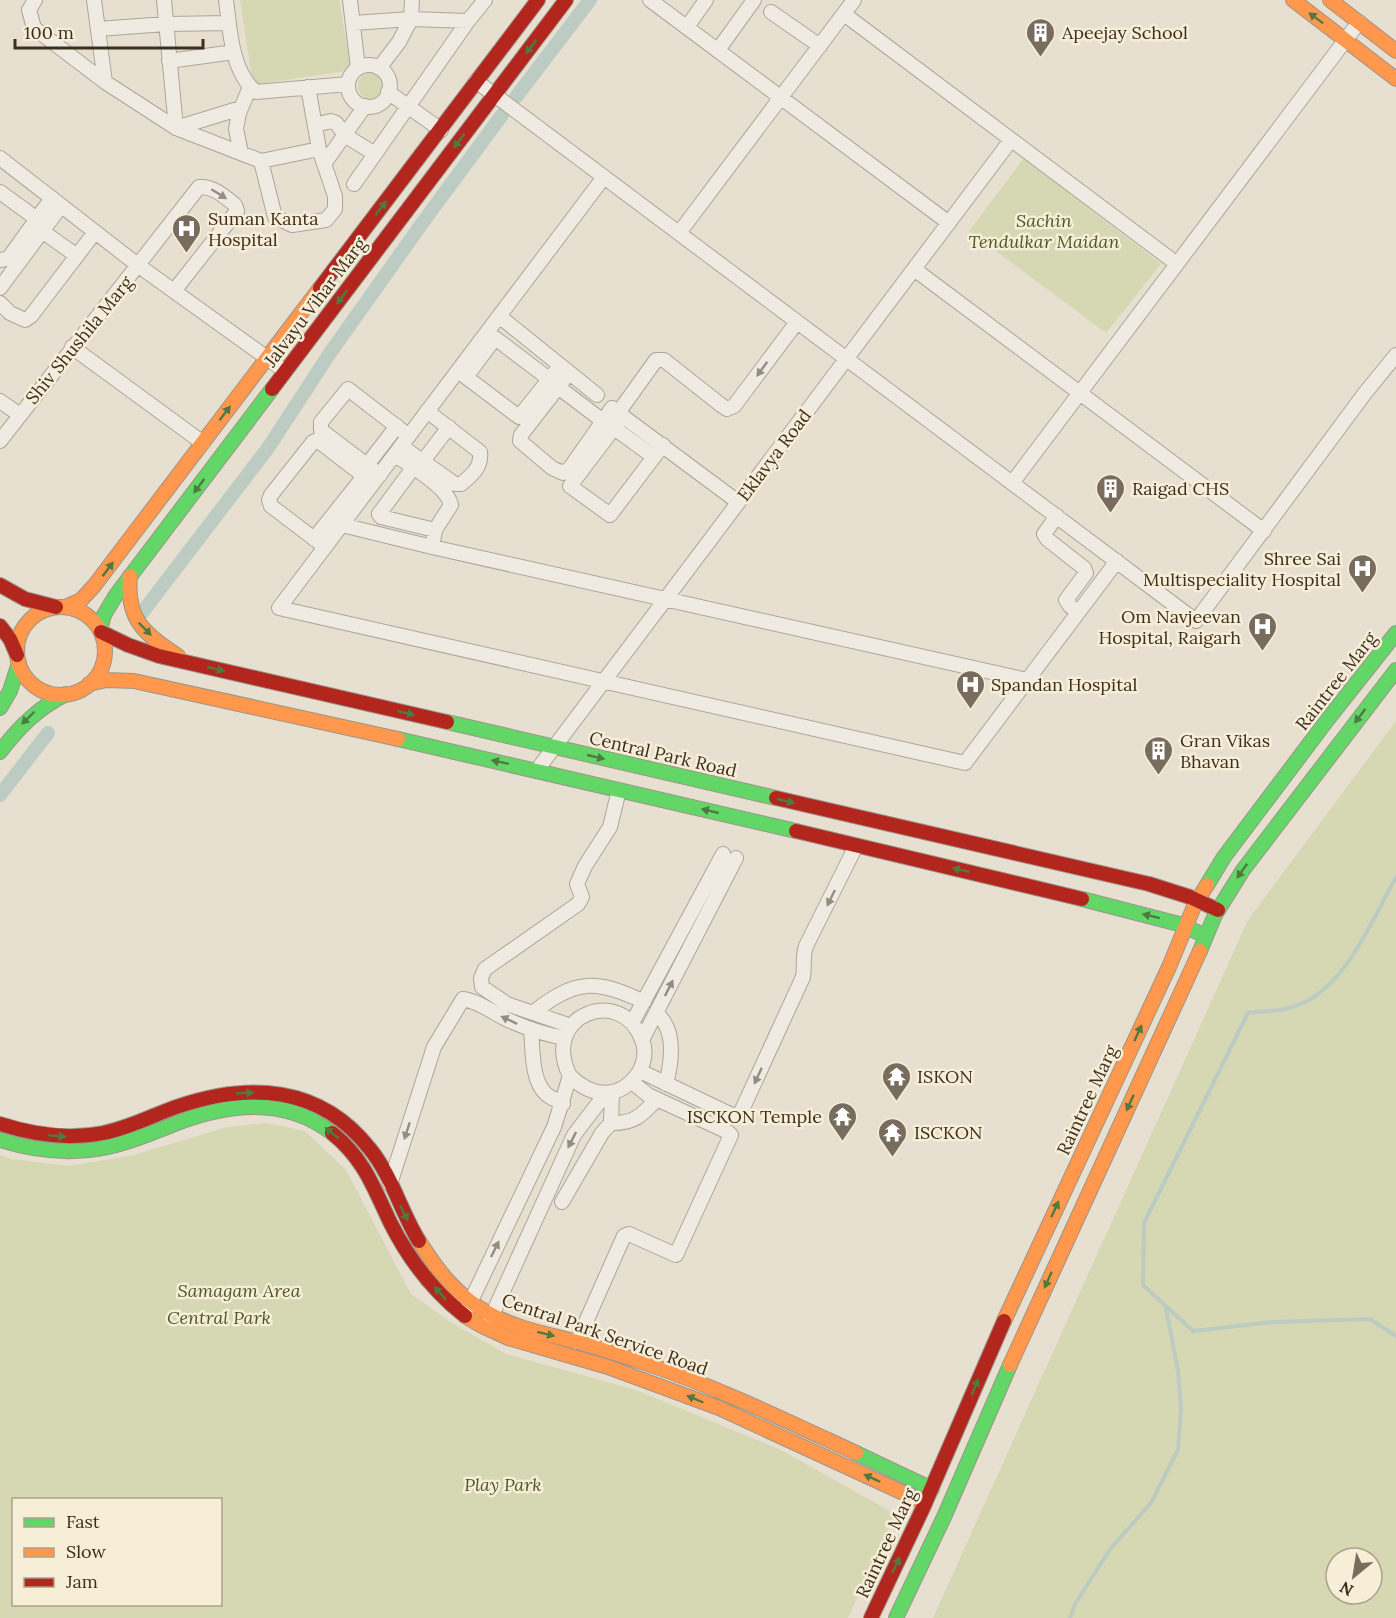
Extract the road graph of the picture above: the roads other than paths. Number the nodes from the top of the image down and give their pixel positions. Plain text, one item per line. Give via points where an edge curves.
1 (35, 0) edge
2 (94, 0) edge
3 (164, 0) edge
4 (226, 0) edge
5 (350, 0) edge
6 (412, 0) edge
7 (485, 0) edge
8 (538, 0) edge
9 (566, 0) edge
10 (650, 0) edge
11 (706, 0) edge
12 (754, 0) edge
13 (854, 0) edge
14 (1293, 0) edge
15 (1330, 0) edge
16 (771, 12) dead end
17 (844, 14) junction
18 (411, 19) junction
19 (468, 21) junction
20 (1359, 22) junction
21 (229, 23) junction
22 (353, 23) junction
23 (166, 24) junction
24 (687, 27) junction
25 (98, 29) junction
26 (1345, 40) junction
27 (820, 46) junction
28 (718, 50) junction
29 (1396, 51) edge
30 (234, 52) junction
31 (169, 61) junction
32 (358, 68) junction
33 (379, 68) junction
34 (1396, 79) edge
35 (476, 81) junction
36 (105, 82) junction
37 (348, 84) junction
38 (250, 87) junction
39 (308, 87) junction
40 (387, 95) junction
41 (781, 97) junction
42 (498, 98) junction
43 (365, 106) junction
44 (241, 108) junction
45 (406, 110) junction
46 (315, 125) junction
47 (176, 128) junction
48 (438, 134) junction
49 (346, 136) junction
50 (1011, 140) junction
51 (319, 149) junction
52 (241, 153) junction
53 (375, 154) junction
54 (0, 158) edge
55 (261, 161) junction
56 (324, 164) junction
57 (604, 177) junction
58 (354, 184) dead end
59 (0, 192) edge
60 (56, 202) junction
61 (949, 223) junction
62 (39, 225) junction
63 (95, 232) junction
64 (679, 233) junction
65 (77, 256) junction
66 (0, 260) edge
67 (1177, 264) junction
68 (139, 266) junction
69 (914, 269) junction
70 (0, 288) edge
71 (174, 291) junction
72 (0, 303) edge
73 (499, 316) junction
74 (797, 322) junction
75 (72, 347) junction
76 (1396, 355) edge
77 (267, 358) junction
78 (846, 358) junction
79 (564, 369) junction
80 (285, 371) junction
81 (462, 374) junction
82 (554, 383) junction
83 (1080, 393) junction
84 (0, 400) edge
85 (611, 407) junction
86 (427, 411) junction
87 (20, 415) junction
88 (609, 425) junction
89 (397, 426) junction
90 (448, 427) junction
91 (0, 441) edge
92 (203, 443) junction
93 (402, 445) junction
94 (663, 446) junction
95 (654, 457) junction
96 (418, 465) junction
97 (371, 475) junction
98 (1012, 483) junction
99 (738, 502) junction
100 (1057, 516) junction
101 (342, 525) junction
102 (435, 530) junction
103 (1264, 531) junction
104 (320, 543) junction
105 (432, 547) junction
106 (1117, 561) junction
107 (130, 576) junction
108 (0, 585) edge
109 (666, 599) junction
110 (61, 607) junction
111 (1078, 612) junction
112 (0, 626) edge
113 (100, 631) junction
114 (1396, 633) edge
115 (18, 659) junction
116 (193, 664) junction
117 (1396, 670) edge
118 (1027, 680) junction
119 (604, 682) junction
120 (89, 684) junction
121 (66, 694) junction
122 (0, 708) edge
123 (554, 748) junction
124 (0, 752) edge
125 (537, 770) junction
126 (618, 790) junction
127 (856, 846) junction
128 (1198, 900) junction
129 (1218, 910) junction
130 (1185, 927) junction
131 (1206, 936) junction
132 (644, 1002) junction
133 (534, 1012) junction
134 (656, 1012) junction
135 (632, 1023) junction
136 (531, 1030) junction
137 (567, 1032) junction
138 (642, 1040) junction
139 (570, 1076) junction
140 (636, 1077) junction
141 (666, 1084) junction
142 (609, 1092) junction
143 (657, 1099) junction
144 (563, 1104) junction
145 (611, 1123) junction
146 (0, 1124) edge
147 (0, 1140) edge
148 (390, 1184) junction
149 (562, 1202) dead end
150 (470, 1301) junction
151 (463, 1316) junction
152 (491, 1316) junction
153 (486, 1329) junction
154 (577, 1342) junction
155 (932, 1489) junction
156 (926, 1503) junction
157 (871, 1618) edge
158 (896, 1618) edge

1 - 36 street via 28,10 34,28
2 - 25 street
3 - 23 street
4 - 21 street
5 - 22 street
6 - 18 street
7 - 19 street
8 - 35 main road, Jalvayu Vihar Marg
9 -> 42 main road, Jalvayu Vihar Marg
10 - 24 street
11 - 24 street
12 - 28 street
13 - 17 street
26 -> 14 main road
15 - 20 main road
16 - 27 street
17 - 27 street
17 - 50 street
18 - 19 street
18 - 22 street
18 - 33 street
19 - 45 street
20 - 26 street
20 - 29 main road
21 - 23 street
21 - 30 street
22 - 32 street
23 - 25 street
23 - 31 street
24 - 28 street
25 - 36 street
26 - 34 main road
26 - 67 street
27 - 41 street
28 - 41 street
30 - 31 street
30 - 38 street
31 - 47 street
32 - 33 street
32 - 37 street
33 - 40 street via 388,78
35 - 42 street
35 - 48 main road, Jalvayu Vihar Marg
36 - 47 street
37 - 39 street
37 - 43 street via 351,96
38 - 39 street via 256,92
38 - 44 street
39 - 46 street
40 - 43 street via 376,105
40 - 45 street
41 - 61 street
41 - 64 street
42 - 57 street
42 -> 80 main road, Jalvayu Vihar Marg
43 - 49 street
44 - 47 street
44 - 52 street via 236,129
45 - 48 street
45 - 53 street
46 - 49 street via 336,123
46 - 51 street
47 - 52 street
77 -> 48 main road, Jalvayu Vihar Marg
49 - 53 street
49 - 56 street
50 - 61 street, Eklavya Road
50 - 67 street
51 - 55 street
51 - 56 street
52 - 55 street
53 - 58 street
54 - 60 street
55 - 56 street via 275,218 292,225 326,220 334,209 335,196
57 - 64 street
57 - 73 street
59 - 62 street
60 - 62 street
60 - 63 street
61 - 69 street, Eklavya Road
62 - 65 street
62 - 66 street via 6,260
62 - 70 street
63 - 65 street
63 - 68 street
64 - 74 street
65 - 72 street via 25,320
67 - 83 street
68 - 71 street
68 -> 71 street, Shiv Shushila Marg via 199,187 220,193 235,205 235,215
68 - 75 street, Shiv Shushila Marg
69 - 78 street, Eklavya Road
69 - 83 street
71 - 77 street
73 - 79 street
73 - 81 street
74 - 78 street
74 -> 85 street via 734,406 727,409 664,360 656,360
75 - 87 street, Shiv Shushila Marg
75 - 92 street
76 - 103 street
77 - 80 street
92 -> 77 main road, Jalvayu Vihar Marg
78 - 98 street
78 - 99 street, Eklavya Road
79 - 82 street
79 - 85 street
80 -> 107 main road, Jalvayu Vihar Marg
81 - 82 street via 519,417
81 - 82 street via 495,338
81 - 86 street
82 - 88 street
82 - 88 street via 520,441 552,468 563,473 570,468
83 - 98 street
83 - 103 street
84 - 87 street
85 - 88 street
85 - 94 street
86 - 90 street
86 - 93 street
87 - 91 street, Shiv Shushila Marg
88 - 95 street
88 - 95 street via 570,486 610,515
89 - 93 street
89 - 97 street
89 - 97 street via 348,389 321,422 321,430
90 - 96 street
90 - 96 street via 480,452 475,473 455,484
110 -> 92 main road, Jalvayu Vihar Marg via 88,594
93 - 96 street
93 - 97 street
94 - 95 street
94 - 99 street
96 - 102 street via 450,498 451,504
96 - 102 street via 378,514
97 - 101 street
97 - 104 street
97 - 104 street via 317,440 269,500
98 - 100 street
99 - 109 street, Eklavya Road
100 - 106 street
100 - 111 street via 1044,534 1084,568 1086,573 1066,600
101 - 104 street
101 - 105 street
102 - 105 street
103 - 106 street via 1196,621
104 - 119 street via 279,608
105 - 109 street
106 - 111 street
107 - 113 main road, Jalvayu Vihar Marg via 110,605
107 -> 116 main road via 128,596 134,617 156,640
108 - 110 main road via 25,599
109 - 118 street
109 - 119 street, Eklavya Road
110 - 113 main road via 82,612
110 - 115 main road via 40,612 27,623 19,638
111 - 118 street
112 - 115 main road
113 - 116 main road, Central Park Road via 143,651
113 - 120 main road via 105,646 103,663
114 - 128 main road, Raintree Marg via 1231,847
115 - 121 main road via 27,678 40,689
115 - 122 main road via 10,691
116 -> 123 main road, Central Park Road
117 -> 129 main road via 1243,870
118 - 119 street via 965,763
119 - 123 street, Eklavya Road
120 - 121 main road
125 -> 120 main road via 134,681
121 -> 124 main road via 34,711
123 - 125 street, Eklavya Road
123 -> 128 main road, Central Park Road via 1149,884
125 - 126 main road
127 -> 126 main road
126 - 133 street via 610,827 577,884 582,897 578,904 485,969 481,978 482,987 507,1004
130 -> 127 main road via 1142,913
127 -> 141 street via 806,946 802,956 803,977 741,1112 734,1116
128 - 129 main road, Central Park Road
128 - 130 main road, Raintree Marg
129 - 131 main road
130 - 131 main road
155 -> 130 main road, Raintree Marg
131 -> 158 main road
132 - 133 street via 601,985 579,986
134 -> 132 street via 729,856
132 - 135 street
133 - 137 street
134 - 138 street
134 - 141 street via 664,1019 669,1038
135 - 137 street via 619,1014 593,1012 580,1017
135 - 138 street
136 - 137 street via 542,1034
136 - 144 street via 539,1084 547,1095
136 -> 148 street via 463,999 434,1047
137 - 139 street via 562,1051
138 - 140 street via 644,1058
139 - 142 street via 592,1092
139 - 144 street
140 - 141 street
140 - 142 street via 620,1090
140 - 143 street
142 - 145 street
142 -> 152 street via 574,1135
143 - 145 street via 641,1116 624,1124
143 - 154 street via 731,1135 676,1256 629,1234 624,1236
150 -> 144 street
145 - 149 street
146 -> 148 main road, Central Park Service Road via 32,1134 81,1137 116,1130 215,1096 254,1092 289,1095 322,1108 350,1128 372,1151
151 -> 147 main road, Central Park Service Road via 409,1252 360,1160 327,1130 300,1114 254,1107 218,1111 120,1145 75,1152 29,1148
148 -> 150 main road, Central Park Service Road via 431,1258
150 - 151 street
150 - 152 main road, Central Park Service Road
151 - 153 main road, Central Park Service Road
152 - 153 street
152 -> 154 main road, Central Park Service Road via 520,1328
156 -> 153 main road, Central Park Service Road via 688,1396
154 - 155 main road, Central Park Service Road via 694,1382
155 - 156 main road, Raintree Marg
157 -> 156 main road, Raintree Marg

